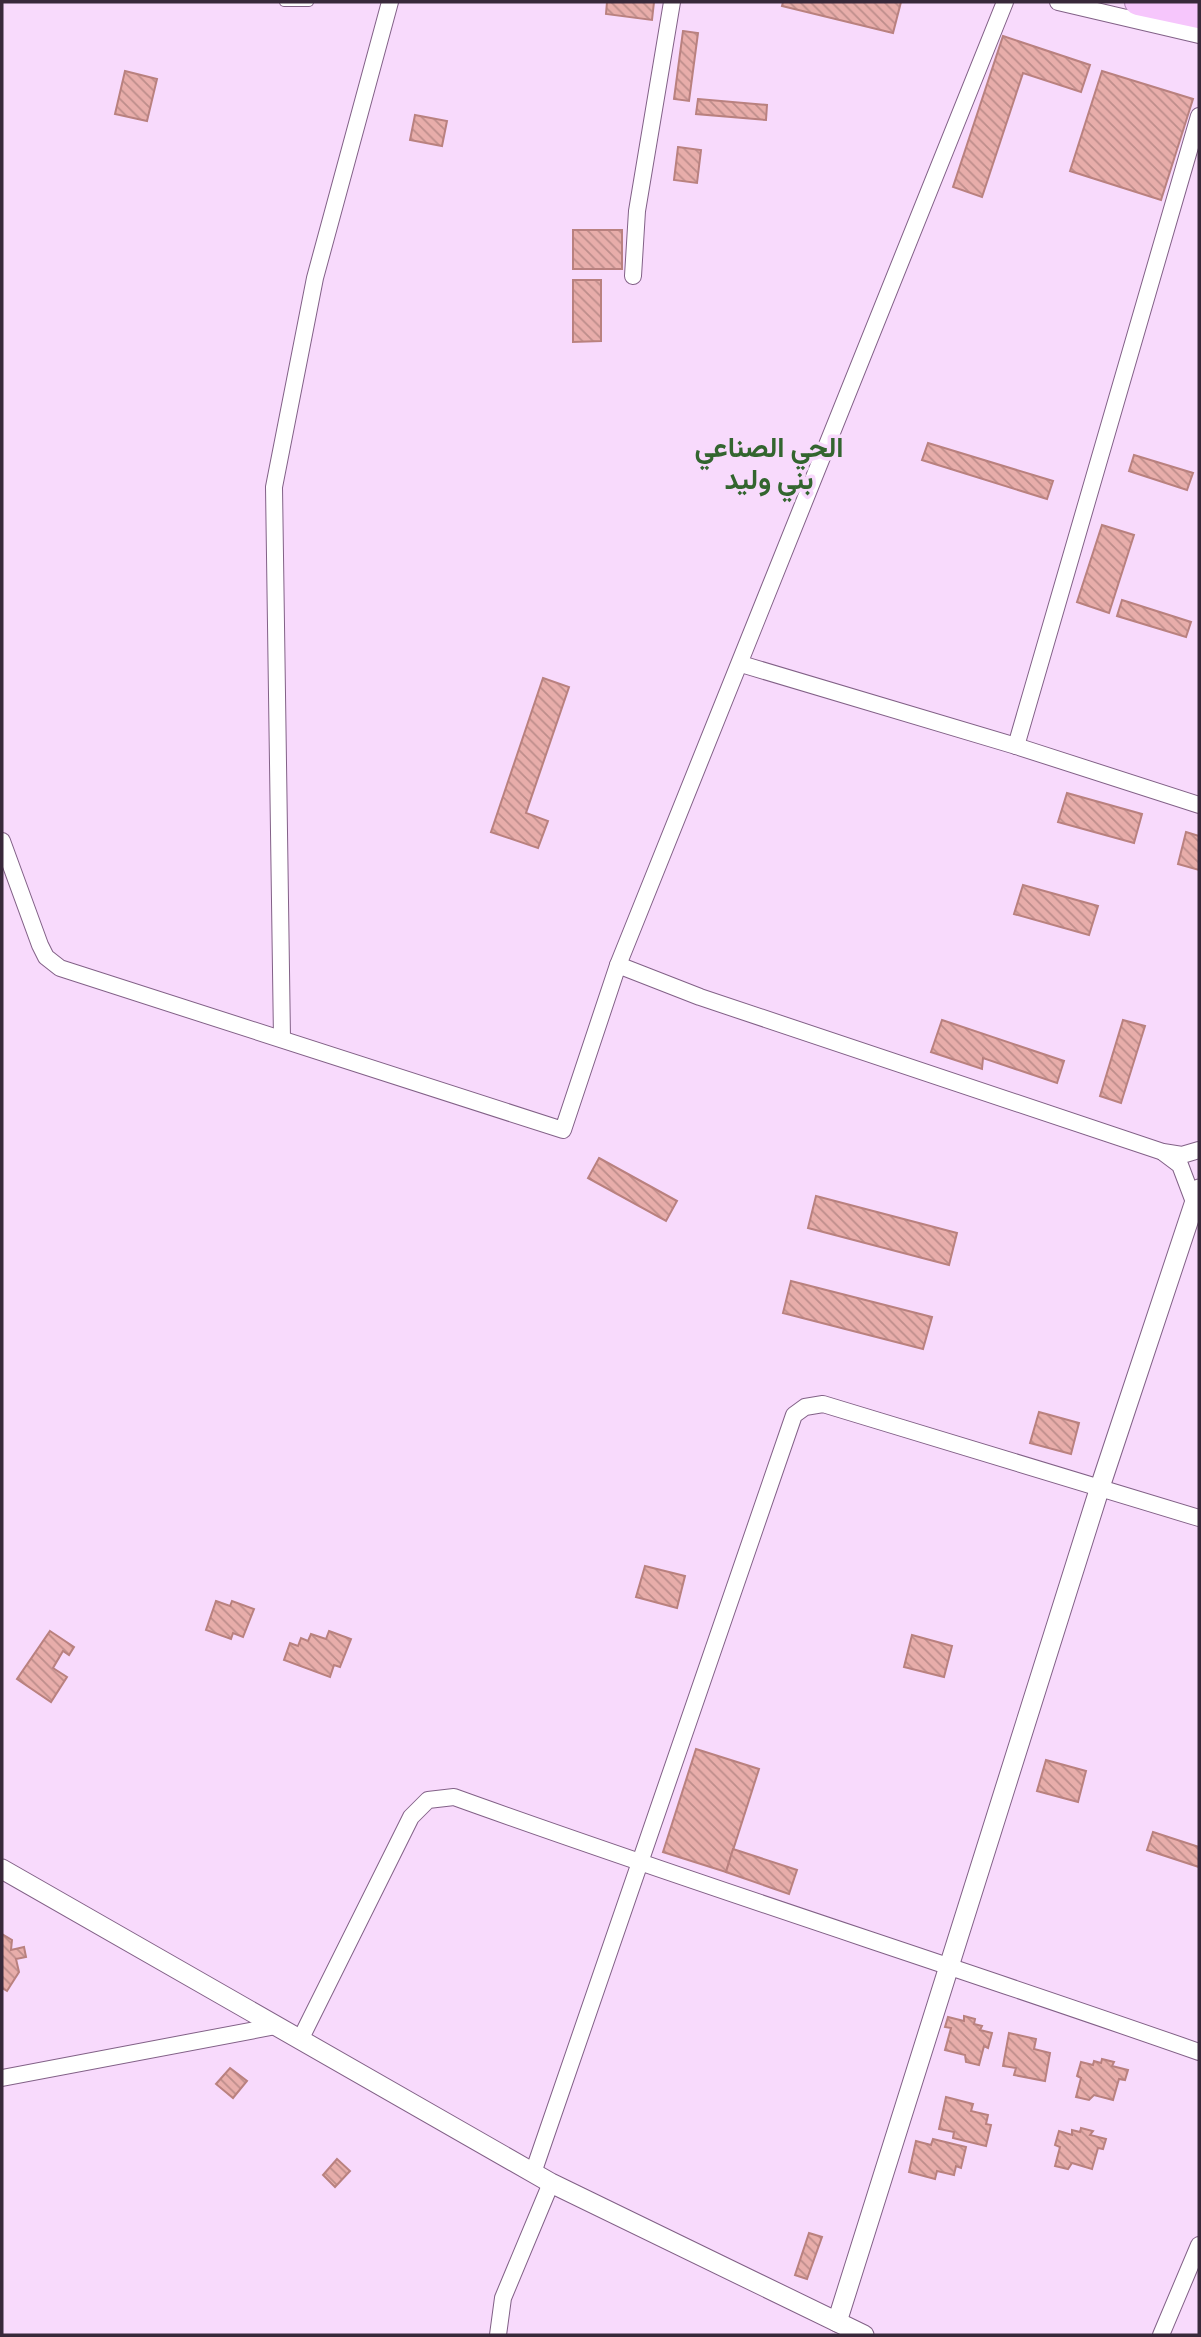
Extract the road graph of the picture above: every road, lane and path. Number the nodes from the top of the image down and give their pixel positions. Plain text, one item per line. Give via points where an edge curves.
1 (284, 2) edge
2 (309, 2) edge
3 (390, 2) edge
4 (672, 2) edge
5 (1005, 2) edge
6 (1058, 2) edge
7 (1138, 2) edge
8 (1199, 15) edge
9 (1199, 35) edge
10 (1199, 116) edge
11 (634, 276) dead end
12 (741, 664) junction
13 (1016, 746) junction
14 (1199, 806) edge
15 (2, 841) edge
16 (618, 965) junction
17 (282, 1039) junction
18 (1199, 1150) edge
19 (1163, 1152) junction
20 (1197, 1196) edge
21 (1100, 1487) junction
22 (1199, 1518) edge
23 (639, 1864) junction
24 (2, 1870) edge
25 (950, 1965) junction
26 (276, 2026) junction
27 (300, 2040) junction
28 (1199, 2052) edge
29 (2, 2078) edge
30 (533, 2173) junction
31 (551, 2183) junction
32 (1199, 2245) edge
33 (835, 2329) edge
34 (498, 2335) edge
35 (864, 2335) edge
36 (1161, 2335) edge

1 - 2 lane
3 - 17 street via 316,278 274,487
4 - 11 street via 637,211
5 - 12 street
6 - 9 street
7 - 8 highway
10 - 13 street
12 - 13 street
12 - 16 street
13 - 14 street
15 - 17 street via 40,945 60,968
16 - 17 street via 563,1130
16 - 19 street via 699,997
18 - 19 street via 1182,1155
19 - 20 street via 1180,1166
20 - 21 street
21 - 22 street
21 - 23 street via 823,1404 805,1407 794,1415
21 - 25 street
23 - 25 street
23 - 27 street via 454,1797 428,1800 411,1817
23 - 30 street
24 - 26 street
25 - 28 street
25 - 33 street
26 - 27 street
26 - 29 street
27 - 30 street
30 - 31 street
31 - 33 street
31 - 34 street via 503,2298
32 - 36 street
33 - 35 street

